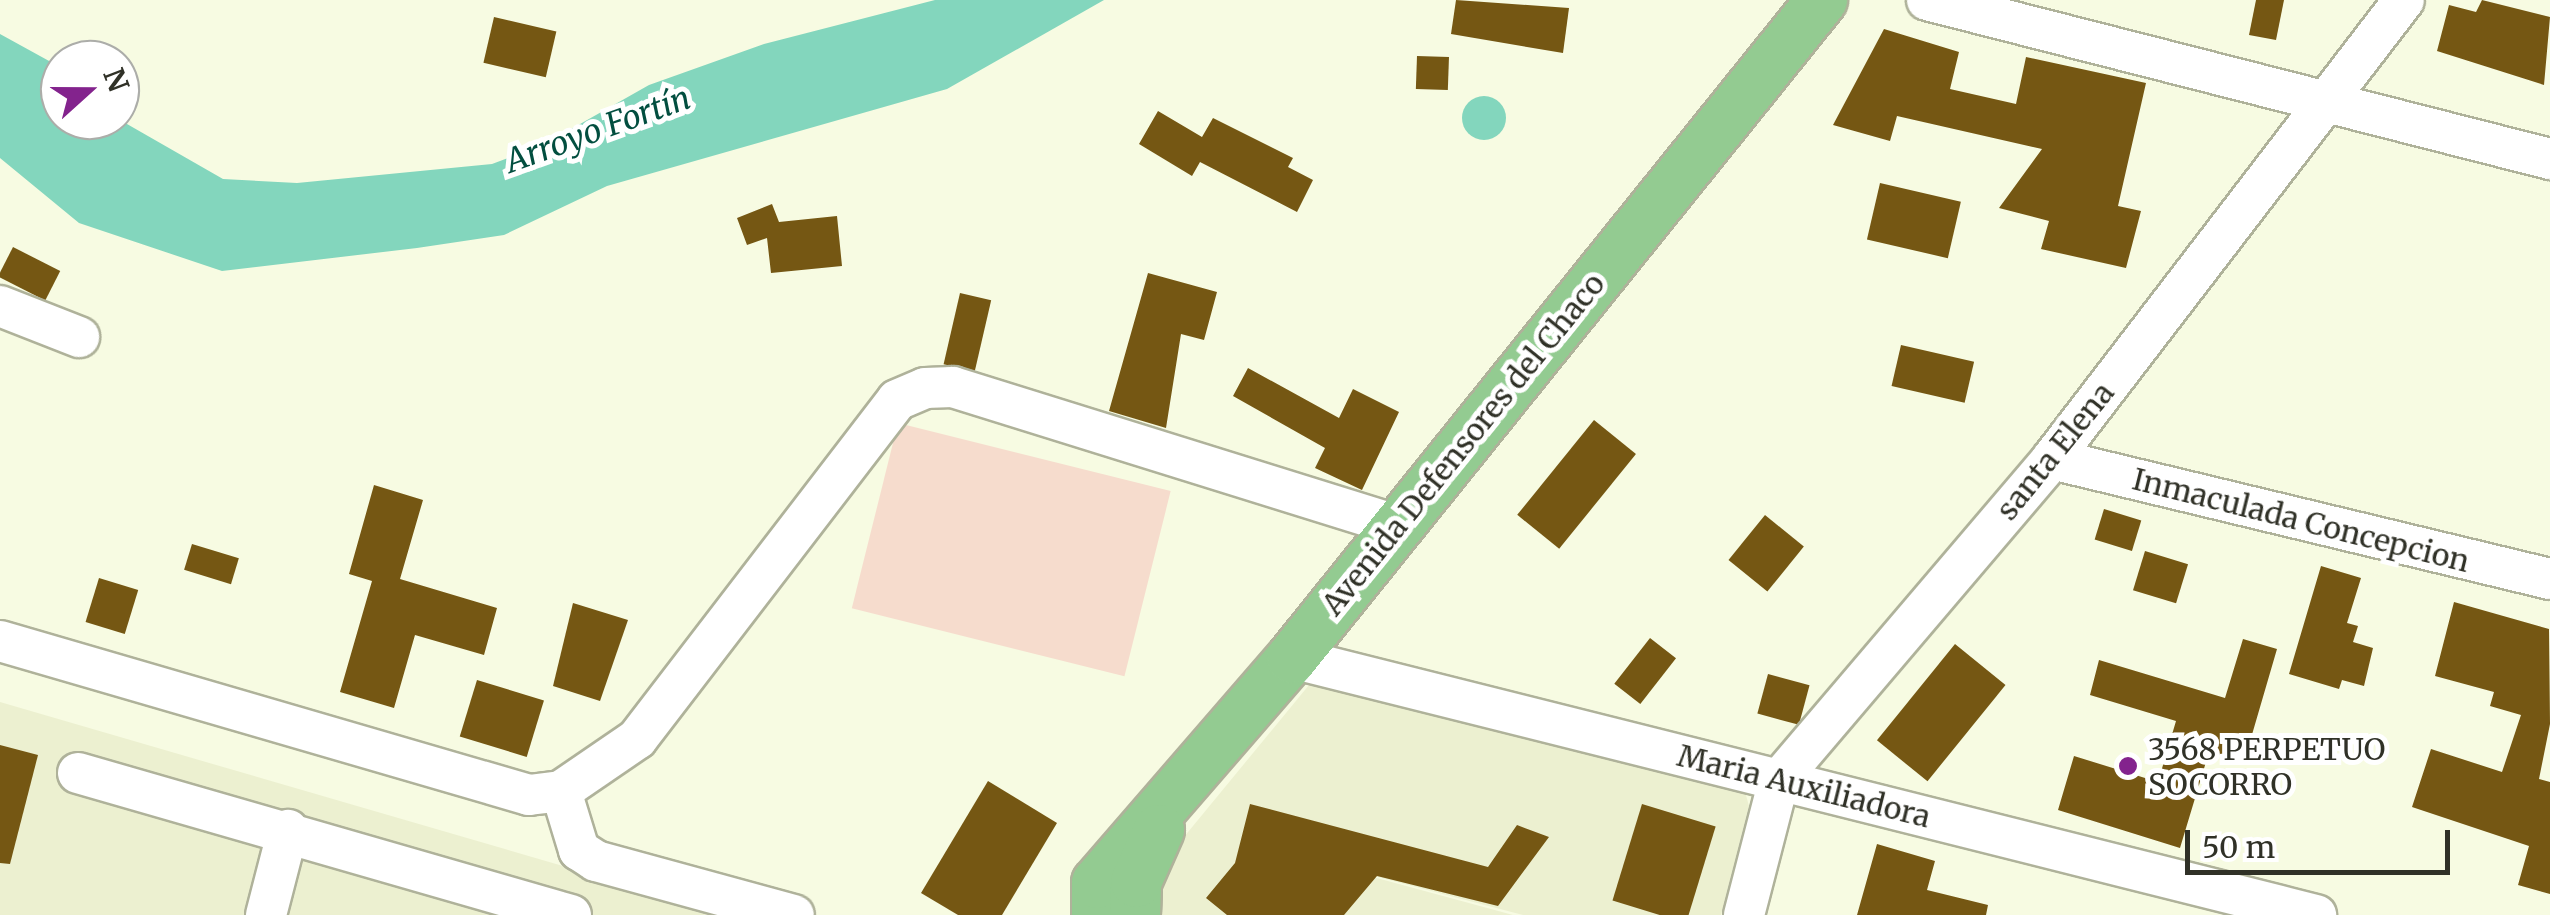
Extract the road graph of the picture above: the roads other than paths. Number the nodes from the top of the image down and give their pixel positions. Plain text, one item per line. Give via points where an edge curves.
1 (1822, 0) edge
2 (1927, 0) edge
3 (2404, 0) edge
4 (2326, 103) junction
5 (2550, 159) edge
6 (0, 306) edge
7 (79, 337) dead end
8 (2052, 459) junction
9 (1395, 525) junction
10 (2550, 579) edge
11 (0, 641) edge
12 (1292, 658) junction
13 (78, 773) dead end
14 (1779, 780) junction
15 (561, 792) junction
16 (1174, 794) junction
17 (288, 830) junction
18 (491, 903) edge
19 (1089, 904) edge
20 (266, 915) edge
21 (571, 915) edge
22 (794, 915) edge
23 (1135, 915) edge
24 (1744, 915) edge
25 (2316, 915) edge

1 - 9 main road, Avenida Defensores del Chaco
2 - 4 street
3 - 4 street, santa Elena
4 - 5 street
4 - 8 street, santa Elena
6 - 7 street
8 - 10 street, Inmaculada Concepcion
8 - 14 street, santa Elena
9 - 12 main road, Avenida Defensores del Chaco
9 - 15 street via 953,387 925,388 896,400 636,739
11 - 15 street via 529,794
12 - 14 street, Maria Auxiliadora
12 - 16 main road, Avenida Defensores del Chaco
13 - 17 street
14 - 24 street, santa Elena
14 - 25 street, Maria Auxiliadora
15 - 22 street via 579,850 596,861
16 - 19 main road, Avenida Defensores del Chaco
16 - 23 main road via 1136,882
17 - 18 street
17 - 20 street
18 - 21 street

